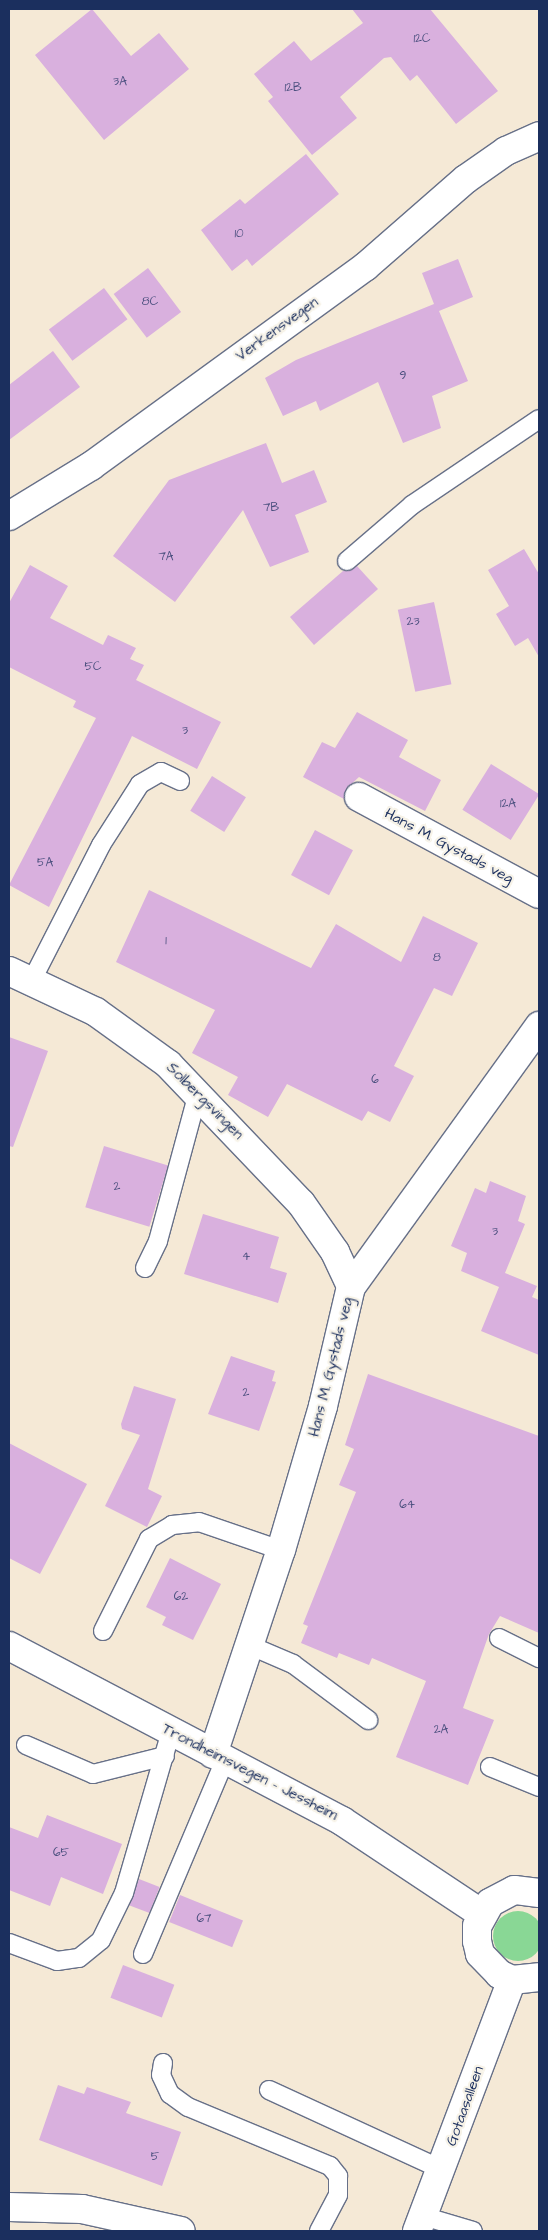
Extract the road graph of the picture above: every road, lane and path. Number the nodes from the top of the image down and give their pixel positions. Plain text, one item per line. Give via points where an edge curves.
1 (539, 136) edge
2 (539, 419) edge
3 (9, 516) edge
4 (347, 561) dead end
5 (180, 781) dead end
6 (359, 797) dead end
7 (539, 894) edge
8 (20, 977) edge
9 (539, 1026) edge
10 (198, 1093) junction
11 (145, 1268) dead end
12 (351, 1287) junction
13 (281, 1550) junction
14 (103, 1630) dead end
15 (498, 1638) dead end
16 (9, 1646) edge
17 (251, 1646) junction
18 (539, 1658) edge
19 (368, 1720) dead end
20 (168, 1744) junction
21 (26, 1745) dead end
22 (219, 1757) junction
23 (490, 1767) dead end
24 (539, 1787) edge
25 (539, 1893) edge
26 (482, 1914) junction
27 (9, 1943) edge
28 (143, 1954) dead end
29 (539, 1977) edge
30 (512, 1980) junction
31 (163, 2063) dead end
32 (269, 2090) dead end
33 (441, 2169) junction
34 (9, 2207) edge
35 (420, 2224) edge
36 (181, 2231) edge
37 (319, 2231) edge
38 (473, 2231) edge

1 - 3 street, Verkensvegen via 506,151 466,178 365,267 91,466
2 - 4 lane via 412,505
5 - 8 lane via 161,772 140,784
6 - 7 street, Hans M. Gystads veg
8 - 10 street, Solbergsvingen via 132,1035
9 - 12 street, Hans M. Gystads veg
10 - 11 lane via 162,1226
10 - 12 street, Solbergsvingen via 301,1203 335,1252
12 - 13 street, Hans M. Gystads veg via 323,1406
13 - 14 lane via 198,1522 172,1525 149,1539
13 - 17 street, Hans M. Gystads veg
15 - 18 lane
16 - 20 street, Trondheimsvegen - Jessheim
17 - 19 lane via 293,1664
17 - 22 street, Hans M. Gystads veg
20 - 21 lane via 93,1774
20 - 22 street, Trondheimsvegen - Jessheim
20 - 27 lane via 124,1894 101,1940 80,1958 56,1960
22 - 26 street, Trondheimsvegen - Jessheim via 342,1821
22 - 28 lane
23 - 24 lane
25 - 26 street via 528,1890 501,1894
26 - 30 street via 477,1926 480,1954 488,1966
29 - 30 street
30 - 33 street, Gotaasalleen
31 - 37 lane via 161,2076 170,2094 188,2107 330,2166 338,2176 338,2195
32 - 33 lane
33 - 35 street, Gotaasalleen
34 - 36 street via 82,2209
35 - 38 lane

